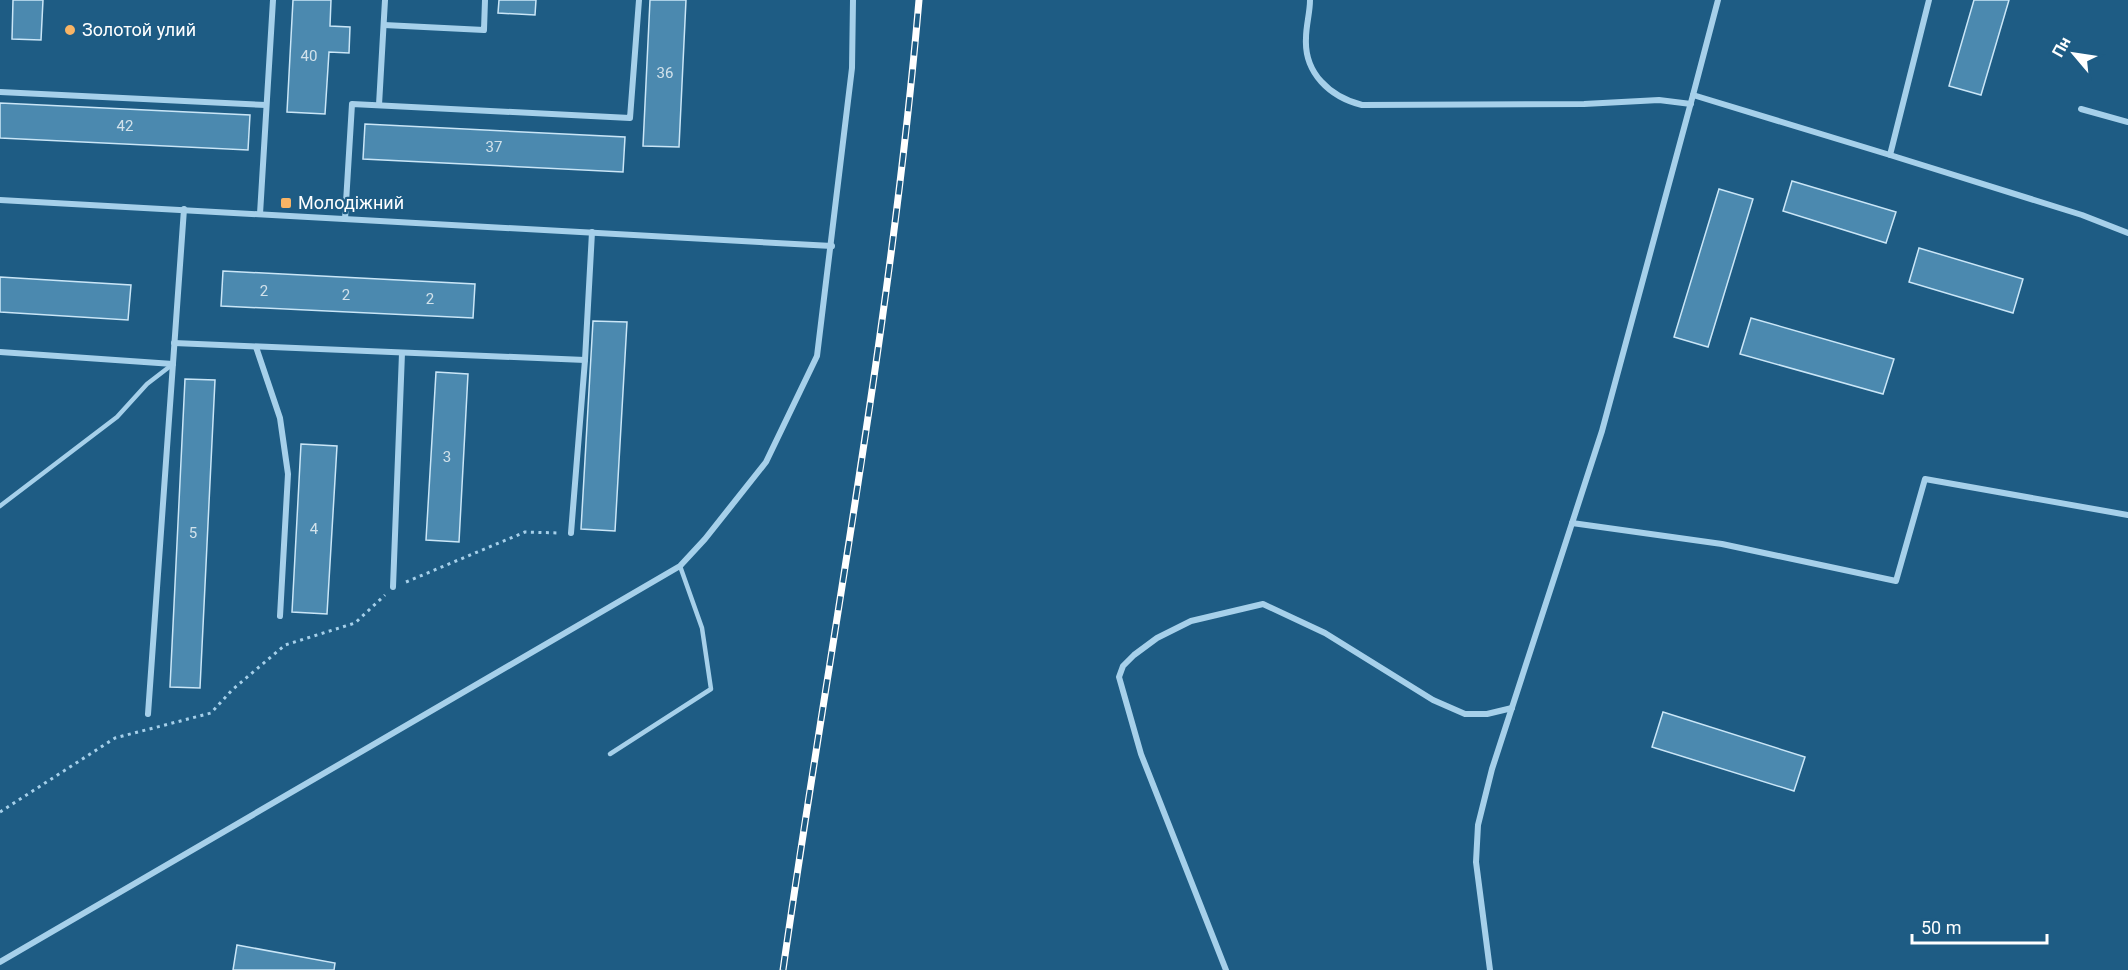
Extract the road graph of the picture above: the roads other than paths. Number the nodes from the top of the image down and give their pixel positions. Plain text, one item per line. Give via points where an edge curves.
1 (273, 0) edge
2 (385, 0) edge
3 (485, 0) edge
4 (639, 0) edge
5 (853, 0) edge
6 (1310, 0) edge
7 (1718, 0) edge
8 (1929, 0) edge
9 (384, 25) junction
10 (0, 92) edge
11 (1693, 95) junction
12 (1691, 104) junction
13 (266, 105) junction
14 (379, 105) junction
15 (2081, 109) dead end
16 (2128, 122) edge
17 (1890, 155) junction
18 (0, 200) edge
19 (184, 209) junction
20 (260, 214) junction
21 (345, 219) junction
22 (592, 232) junction
23 (2128, 233) edge
24 (832, 246) junction
25 (174, 343) junction
26 (256, 347) junction
27 (0, 351) edge
28 (402, 353) junction
29 (585, 360) junction
30 (173, 364) junction
31 (0, 506) edge
32 (2128, 515) edge
33 (1572, 523) junction
34 (571, 533) road end
35 (680, 566) junction
36 (393, 587) road end
37 (280, 615) dead end
38 (1512, 708) junction
39 (148, 714) dead end
40 (610, 754) dead end
41 (0, 962) edge
42 (1226, 970) edge
43 (1490, 970) edge

1 - 13 street
2 - 9 street
3 - 9 street via 484,30
4 - 14 street via 630,118
5 - 24 street via 852,68
6 - 12 street via 1305,38 1307,58 1331,93 1343,100 1362,105 1659,100
7 - 11 street
8 - 17 street
9 - 14 street
10 - 13 street
11 - 12 street
11 - 17 street
12 - 33 street via 1602,430
13 - 20 street
14 - 21 street via 352,104
15 - 16 street
17 - 23 street
18 - 19 street
19 - 20 street
19 - 25 street
20 - 21 street
21 - 22 street
22 - 24 street
22 - 29 street
24 - 35 street via 817,356 766,462
25 - 26 street
25 - 30 street
26 - 28 street
26 - 37 street via 280,418 288,474
27 - 30 street
28 - 29 street
28 - 36 street
29 - 34 street
30 - 31 lane via 147,384 117,417
30 - 39 street
32 - 33 street via 1925,479 1896,580 1722,544
33 - 38 street
35 - 40 lane via 702,628 711,689
35 - 41 street
38 - 42 street via 1465,714 1433,700 1325,633 1263,604 1191,621 1134,655 1119,677 1142,754
38 - 43 street via 1478,825 1476,862

